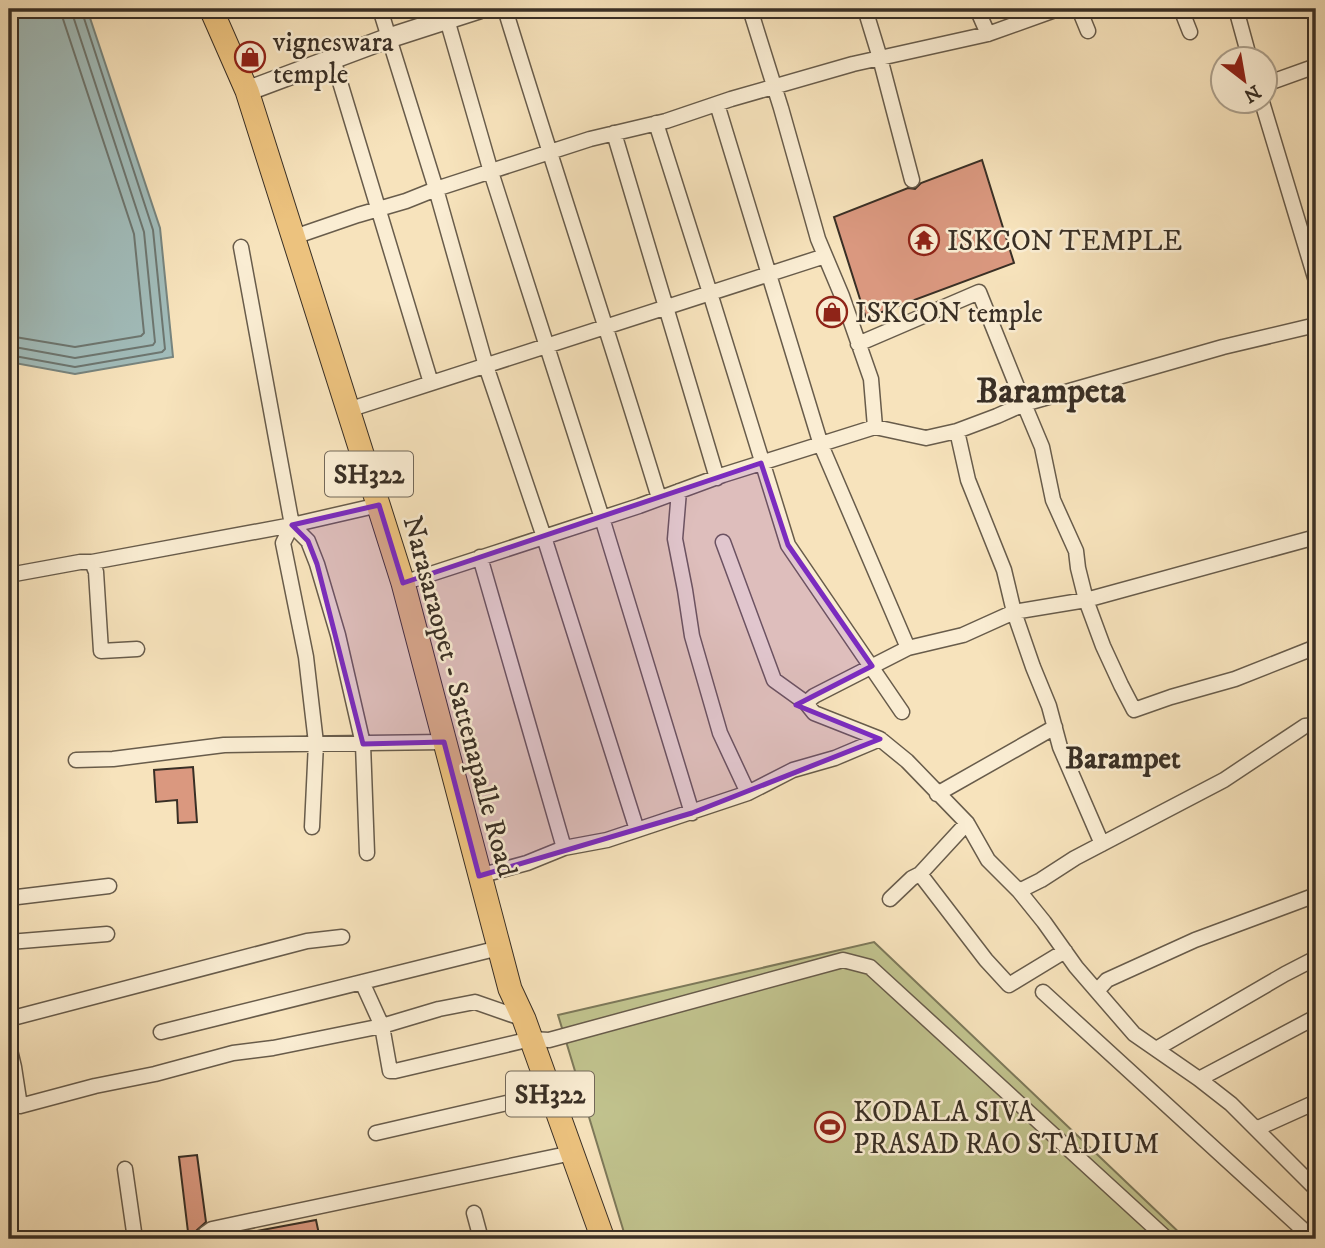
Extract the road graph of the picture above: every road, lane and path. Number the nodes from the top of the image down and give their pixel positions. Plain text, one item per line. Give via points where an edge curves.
1 (211, 9) edge
2 (380, 9) edge
3 (480, 9) edge
4 (505, 9) edge
5 (750, 9) edge
6 (865, 9) edge
7 (977, 9) edge
8 (1058, 9) edge
9 (1079, 9) edge
10 (1181, 9) edge
11 (1236, 9) edge
12 (445, 14) edge
13 (1088, 31) dead end
14 (1191, 32) dead end
15 (988, 34) junction
16 (390, 39) junction
17 (1246, 46) edge
18 (880, 58) junction
19 (333, 59) junction
20 (1316, 66) edge
21 (1280, 79) edge
22 (773, 87) junction
23 (247, 91) junction
24 (717, 104) junction
25 (1266, 116) edge
26 (656, 123) junction
27 (614, 133) junction
28 (548, 152) junction
29 (491, 172) junction
30 (912, 180) dead end
31 (436, 190) junction
32 (378, 209) junction
33 (294, 237) junction
34 (242, 247) dead end
35 (825, 256) junction
36 (770, 274) junction
37 (1316, 281) edge
38 (710, 293) junction
39 (667, 307) junction
40 (1316, 325) edge
41 (606, 327) junction
42 (858, 344) junction
43 (547, 346) junction
44 (486, 366) junction
45 (432, 383) junction
46 (1024, 404) junction
47 (348, 410) junction
48 (875, 427) junction
49 (957, 430) junction
50 (821, 445) junction
51 (761, 463) junction
52 (717, 478) junction
53 (679, 491) junction
54 (659, 498) junction
55 (379, 505) junction
56 (602, 518) junction
57 (292, 525) junction
58 (544, 537) junction
59 (1316, 537) edge
60 (723, 542) dead end
61 (480, 558) junction
62 (92, 562) junction
63 (9, 575) edge
64 (403, 583) junction
65 (1086, 600) junction
66 (1014, 612) junction
67 (1316, 648) edge
68 (136, 649) dead end
69 (908, 649) junction
70 (872, 666) junction
71 (806, 703) junction
72 (902, 712) dead end
73 (1316, 725) edge
74 (1055, 727) junction
75 (880, 739) junction
76 (444, 742) junction
77 (316, 743) junction
78 (363, 744) junction
79 (76, 760) dead end
80 (748, 793) junction
81 (937, 794) junction
82 (692, 813) junction
83 (967, 823) junction
84 (312, 827) dead end
85 (637, 830) junction
86 (1102, 844) junction
87 (564, 848) junction
88 (366, 853) dead end
89 (920, 874) junction
90 (479, 876) junction
91 (109, 886) dead end
92 (1019, 891) junction
93 (1316, 895) edge
94 (9, 898) edge
95 (890, 899) dead end
96 (107, 934) dead end
97 (342, 937) dead end
98 (9, 942) edge
99 (499, 948) junction
100 (1065, 951) junction
101 (1316, 958) edge
102 (362, 982) junction
103 (1097, 991) junction
104 (1043, 992) dead end
105 (1316, 1017) edge
106 (9, 1019) edge
107 (382, 1026) junction
108 (527, 1029) junction
109 (161, 1032) dead end
110 (9, 1046) edge
111 (1156, 1049) junction
112 (12, 1068) edge
113 (1199, 1079) junction
114 (550, 1093) junction
115 (1316, 1102) edge
116 (14, 1108) edge
117 (1256, 1129) junction
118 (376, 1133) dead end
119 (572, 1153) junction
120 (125, 1169) dead end
121 (1316, 1189) edge
122 (474, 1213) dead end
123 (1316, 1237) edge
124 (135, 1239) edge
125 (205, 1239) edge
126 (481, 1239) edge
127 (603, 1239) edge
128 (1167, 1239) edge

1 - 23 main road, Narasaraopet - Sattenapalle Road / SH322
2 - 16 street
3 - 12 street
4 - 28 street
5 - 22 street
6 - 18 street
7 - 15 street
8 - 15 street
9 - 13 street
10 - 14 street
11 - 17 street
12 - 16 street
12 - 29 street
15 - 18 street
16 - 19 street
16 - 31 street
18 - 22 street
18 - 30 street
19 - 23 street
19 - 32 street
20 - 21 street
22 - 24 street
22 - 35 street
23 - 33 main road, Narasaraopet - Sattenapalle Road / SH322
24 - 26 street
24 - 36 street
25 - 37 street
26 - 27 street
26 - 38 street
27 - 28 street
27 - 39 street
28 - 29 street
28 - 41 street
29 - 31 street
29 - 43 street
31 - 32 street
31 - 44 street
32 - 33 street
32 - 45 street
33 - 47 main road, Narasaraopet - Sattenapalle Road / SH322
34 - 57 street
35 - 36 street
35 - 42 street
36 - 38 street
36 - 50 street
38 - 39 street
38 - 51 street
39 - 41 street
39 - 52 street
40 - 46 street
41 - 43 street
41 - 54 street
42 - 46 street via 979,292
42 - 48 street via 870,379
43 - 44 street
43 - 56 street
44 - 45 street
44 - 58 street
45 - 47 street
46 - 49 street
46 - 65 street via 1042,447 1053,500 1076,551
47 - 55 main road, Narasaraopet - Sattenapalle Road / SH322
48 - 49 street via 926,438
48 - 50 street
49 - 66 street via 968,480 1004,570
50 - 51 street
50 - 69 street
51 - 52 street
51 - 70 street via 788,545
52 - 53 street
53 - 54 street
53 - 80 street via 675,539 692,636 720,733
54 - 56 street
55 - 57 street
55 - 64 main road, Narasaraopet - Sattenapalle Road / SH322
56 - 58 street
56 - 82 street
57 - 62 street
57 - 77 street via 283,543 306,657
57 - 78 street via 308,541 317,564
58 - 61 street
58 - 85 street
59 - 65 street
60 - 71 street via 774,680
61 - 64 street
61 - 87 street
62 - 63 street
62 - 68 street via 101,651
64 - 76 main road, Narasaraopet - Sattenapalle Road / SH322
65 - 66 street
65 - 67 street via 1134,710
66 - 69 street via 963,635
66 - 74 street
69 - 70 street
70 - 71 street
70 - 72 street
71 - 75 street via 814,713
73 - 86 street via 1305,726 1224,780
74 - 81 street
74 - 86 street
75 - 80 street via 793,770
75 - 81 street
76 - 78 street
76 - 90 main road, Narasaraopet - Sattenapalle Road / SH322
77 - 78 street
77 - 79 street via 224,745
77 - 84 street
78 - 88 street
80 - 82 street
81 - 83 street
82 - 85 street
83 - 89 street
83 - 92 street via 988,860
85 - 87 street
86 - 92 street
87 - 90 street
89 - 95 street
89 - 100 street via 1009,985
90 - 99 main road, Narasaraopet - Sattenapalle Road / SH322
91 - 94 street
92 - 100 street
93 - 103 street via 1195,940 1107,980
96 - 98 street
97 - 106 street via 307,941
99 - 102 street
99 - 108 main road, Narasaraopet - Sattenapalle Road / SH322
100 - 103 street
101 - 111 street
102 - 107 street
102 - 109 street
103 - 111 street via 1134,1034
104 - 123 street
105 - 113 street
107 - 108 street via 475,1002
107 - 108 street via 390,1071
107 - 116 street via 233,1053
108 - 114 main road, Narasaraopet - Sattenapalle Road / SH322
108 - 128 street via 549,1040 843,960 870,967
110 - 112 street
111 - 113 street
112 - 116 street
113 - 117 street
114 - 118 street
114 - 119 main road, Narasaraopet - Sattenapalle Road / SH322
115 - 117 street
117 - 121 street
119 - 125 street via 212,1229
119 - 127 main road, Narasaraopet - Sattenapalle Road / SH322
120 - 124 street
122 - 126 street

